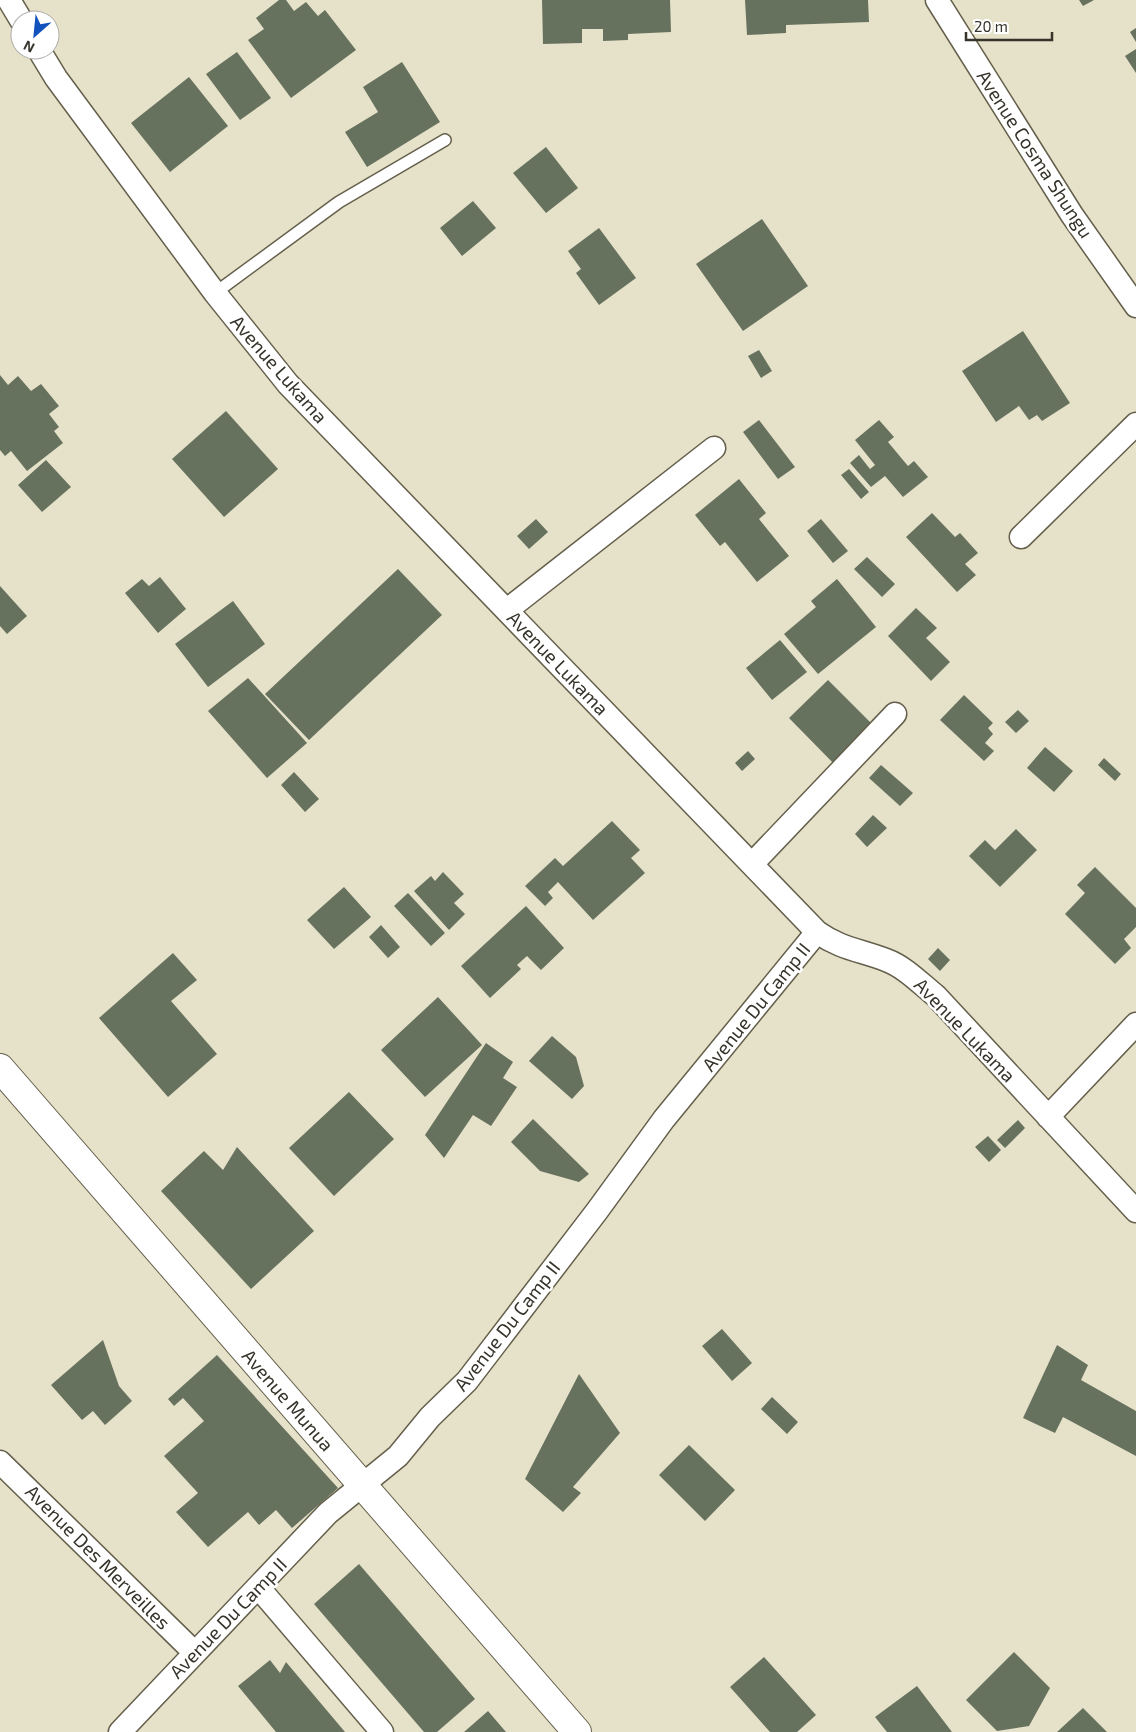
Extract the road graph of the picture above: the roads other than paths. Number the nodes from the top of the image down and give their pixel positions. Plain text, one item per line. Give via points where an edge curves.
1 (937, 0) edge
2 (45, 60) edge
3 (445, 140) dead end
4 (215, 294) junction
5 (1136, 306) edge
6 (1136, 424) edge
7 (714, 448) dead end
8 (1021, 537) dead end
9 (507, 610) junction
10 (895, 714) dead end
11 (752, 864) junction
12 (817, 932) junction
13 (1136, 1024) edge
14 (0, 1068) edge
15 (1048, 1117) junction
16 (1136, 1211) edge
17 (0, 1462) edge
18 (362, 1484) junction
19 (258, 1587) junction
20 (195, 1653) junction
21 (120, 1732) edge
22 (382, 1732) edge
23 (577, 1732) edge

1 - 5 street, Avenue Cosma Shungu via 1072,215
2 - 4 street, Avenue Lukama
3 - 4 lane via 339,202
4 - 9 street, Avenue Lukama via 288,384
6 - 8 street
7 - 9 street
9 - 11 street, Avenue Lukama
10 - 11 street
11 - 12 street, Avenue Lukama
12 - 15 street, Avenue Lukama via 832,942 886,960 909,973 936,996
12 - 18 street, Avenue Du Camp II via 664,1119 467,1381 430,1417 398,1456
13 - 15 street
14 - 18 main road, Avenue Munua
15 - 16 street, Avenue Lukama
17 - 20 street, Avenue Des Merveilles
18 - 19 street, Avenue Du Camp II via 328,1513
18 - 23 main road, Avenue Munua
19 - 20 street, Avenue Du Camp II
19 - 22 street
20 - 21 street, Avenue Du Camp II

